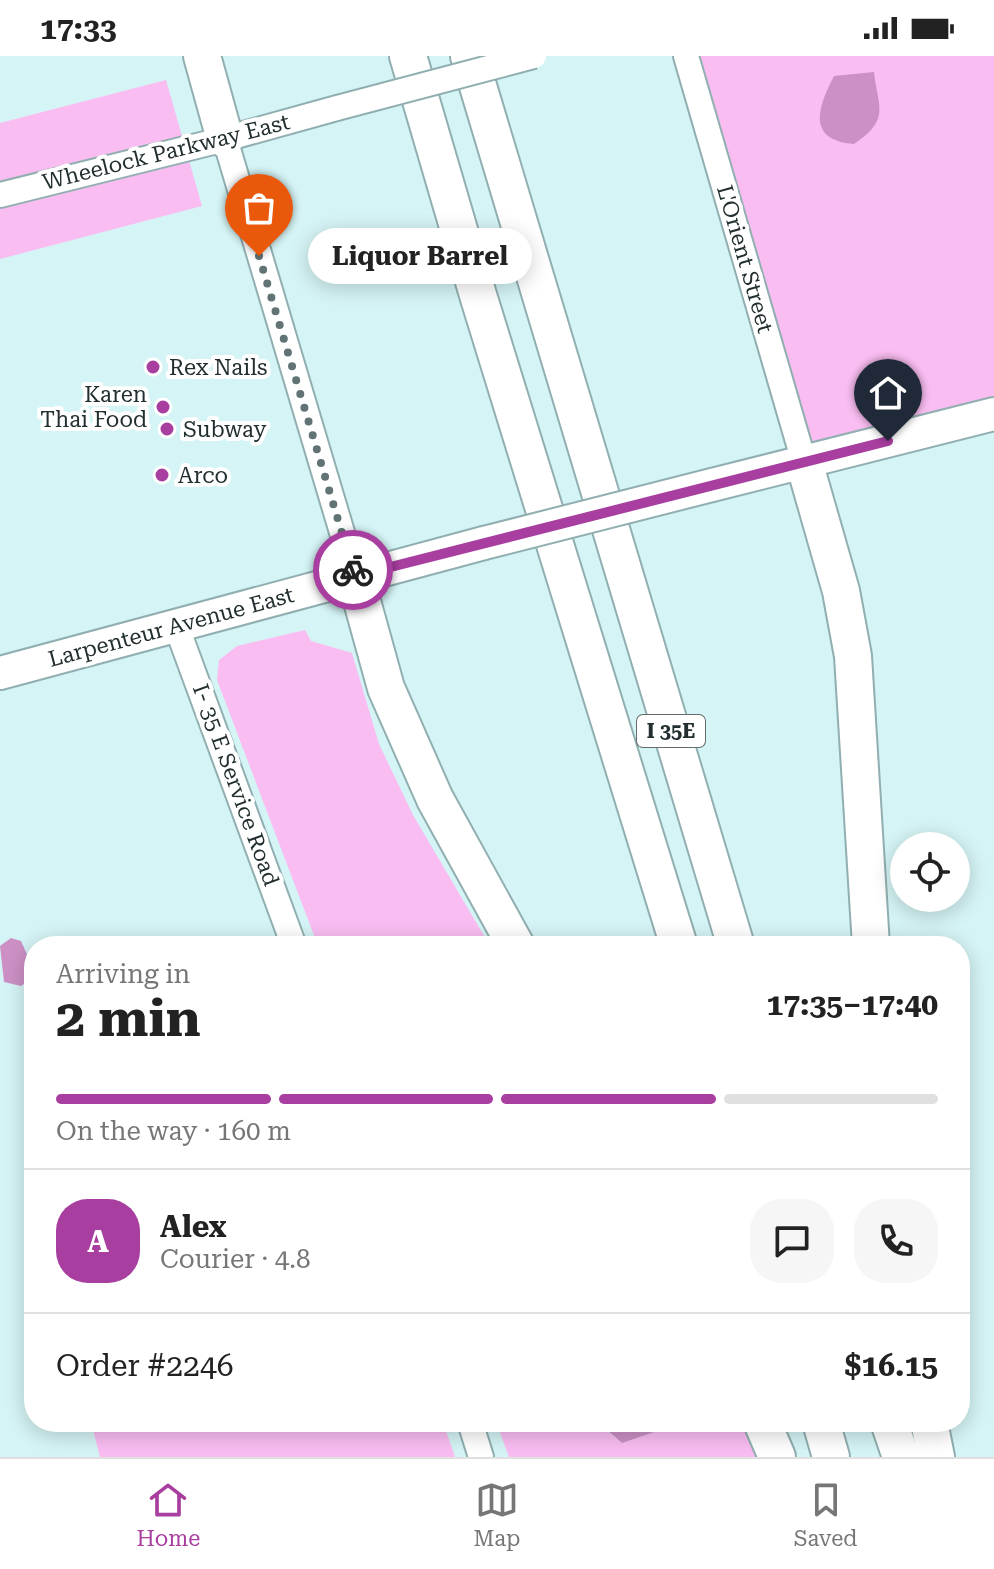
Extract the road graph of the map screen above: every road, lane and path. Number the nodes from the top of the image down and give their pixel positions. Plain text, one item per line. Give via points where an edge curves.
1 (202, 56) edge
2 (408, 56) edge
3 (469, 56) edge
4 (534, 56) edge
5 (686, 56) edge
6 (225, 139) junction
7 (0, 195) edge
8 (994, 414) edge
9 (804, 462) junction
10 (355, 576) junction
11 (176, 625) junction
12 (0, 673) edge
13 (290, 936) edge
14 (510, 936) edge
15 (676, 936) edge
16 (733, 936) edge
17 (870, 936) edge
18 (473, 1432) edge
19 (766, 1432) edge
20 (824, 1432) edge
21 (892, 1432) edge
22 (931, 1432) edge
23 (481, 1457) edge
24 (777, 1457) edge
25 (831, 1457) edge
26 (901, 1457) edge
27 (936, 1457) edge

1 - 6 highway
2 - 15 highway, I 35E
3 - 16 highway, I 35E
4 - 6 street, Wheelock Parkway East, bridge
5 - 9 street, L'Orient Street
6 - 7 street, Wheelock Parkway East
6 - 10 street
8 - 9 main road, Larpenteur Avenue East
9 - 10 main road, Larpenteur Avenue East, bridge
9 - 17 highway via 841,591 853,656
10 - 11 main road, Larpenteur Avenue East
10 - 14 highway via 386,688 435,799
11 - 12 main road, Larpenteur Avenue East
11 - 13 street, I- 35 E Service Road
18 - 23 street
19 - 24 highway
20 - 25 highway
21 - 26 highway
22 - 27 highway

